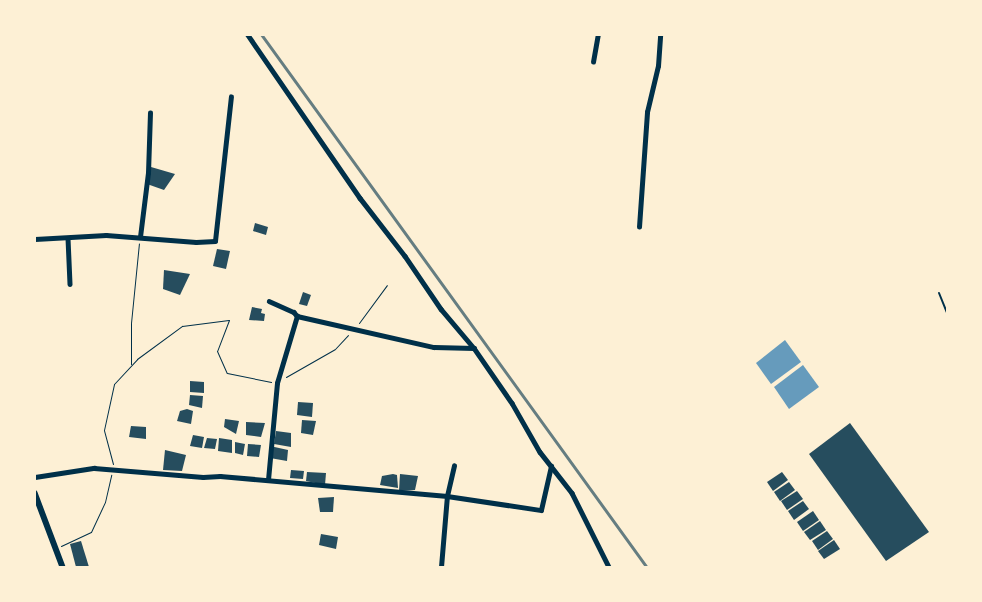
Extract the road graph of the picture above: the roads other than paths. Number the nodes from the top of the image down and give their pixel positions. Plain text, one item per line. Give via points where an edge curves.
1 (248, 35) edge
2 (598, 35) edge
3 (660, 35) edge
4 (593, 62) dead end
5 (231, 98) dead end
6 (150, 113) dead end
7 (638, 227) dead end
8 (140, 237) junction
9 (68, 238) junction
10 (35, 239) edge
11 (70, 284) dead end
12 (939, 293) dead end
13 (269, 301) dead end
14 (947, 313) edge
15 (297, 316) junction
16 (474, 348) junction
17 (454, 466) dead end
18 (551, 466) junction
19 (35, 477) edge
20 (268, 480) junction
21 (35, 493) edge
22 (447, 496) junction
23 (63, 567) edge
24 (441, 567) edge
25 (610, 567) edge

1 - 16 street via 360,198 441,309
2 - 4 street
3 - 7 street via 658,66 647,112
5 - 8 street via 216,241
6 - 8 street via 148,173
8 - 9 street
9 - 10 street
9 - 11 street
12 - 14 lane
13 - 15 street
15 - 16 street via 434,346
15 - 20 street via 277,383
16 - 18 street
17 - 22 street
18 - 22 street via 541,510
18 - 25 street via 572,493
19 - 20 street via 94,468
20 - 22 street
21 - 23 main road
22 - 24 street

